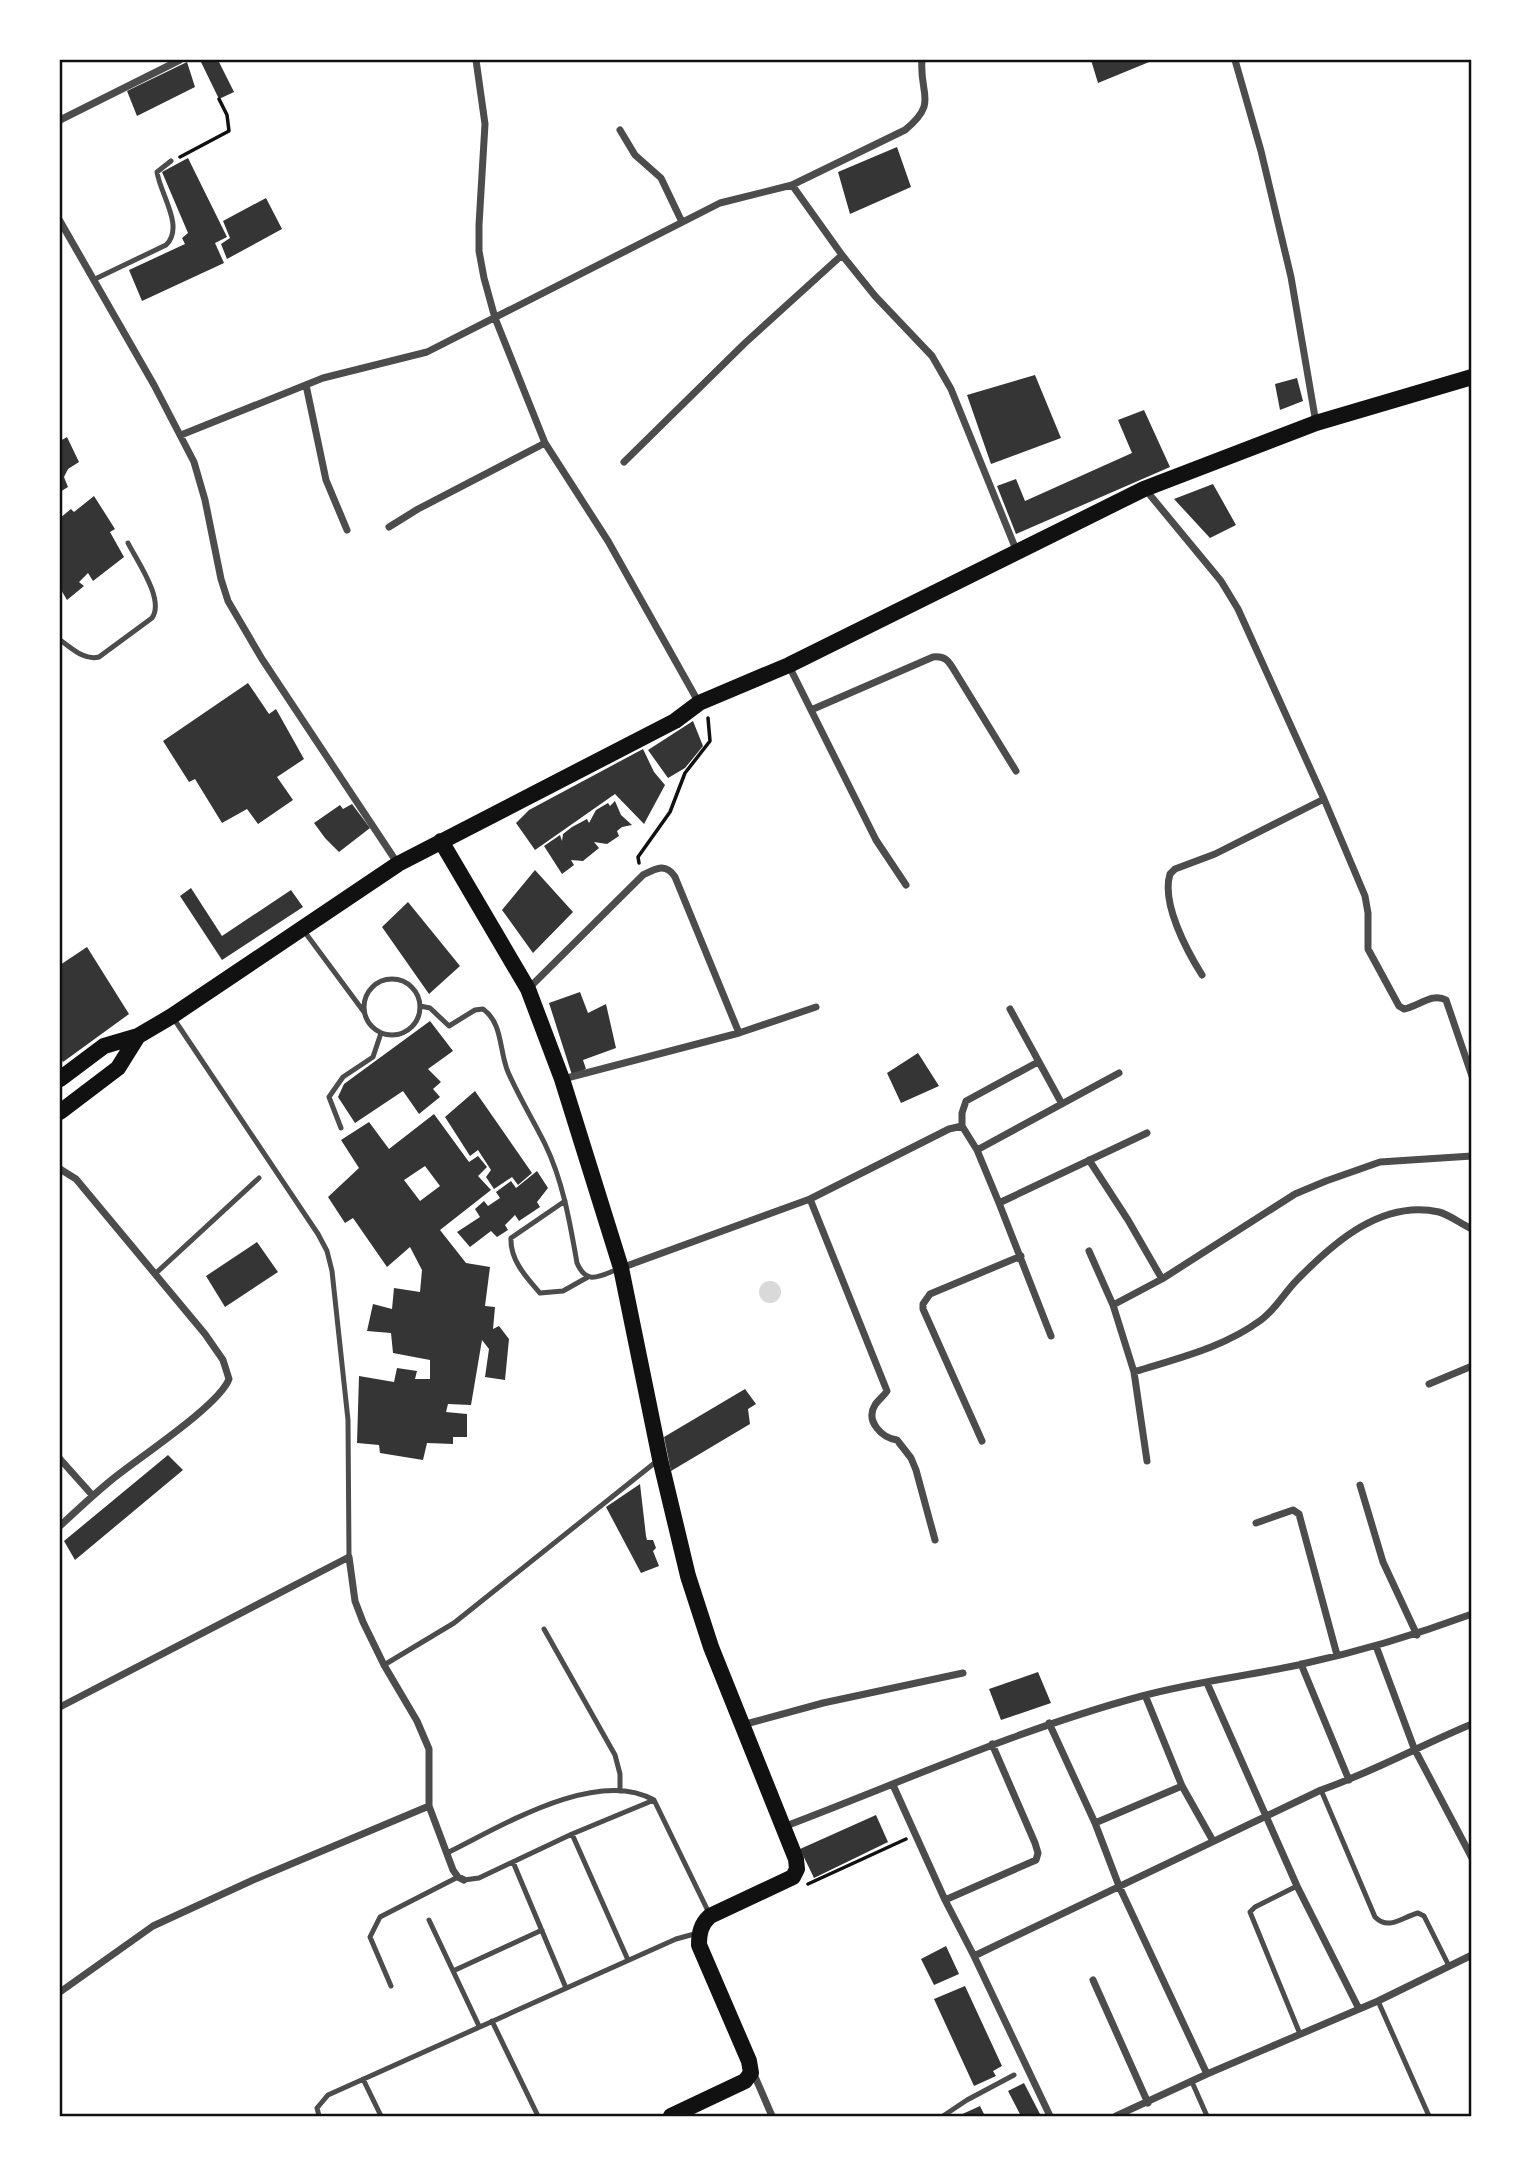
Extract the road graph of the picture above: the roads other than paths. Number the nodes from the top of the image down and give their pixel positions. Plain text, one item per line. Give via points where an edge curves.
1 (180, 60) edge
2 (476, 60) edge
3 (922, 60) edge
4 (1235, 60) edge
5 (60, 120) edge
6 (620, 130) dead end
7 (171, 161) road end
8 (792, 185) junction
9 (60, 221) edge
10 (682, 222) junction
11 (842, 255) junction
12 (93, 280) junction
13 (495, 317) junction
14 (1472, 377) edge
15 (306, 385) junction
16 (1317, 423) junction
17 (181, 435) junction
18 (545, 443) junction
19 (624, 462) dead end
20 (1144, 489) junction
21 (388, 527) dead end
22 (346, 530) dead end
23 (128, 543) dead end
24 (1017, 552) junction
25 (60, 639) edge
26 (789, 665) junction
27 (699, 703) junction
28 (811, 710) junction
29 (1016, 771) dead end
30 (1324, 799) junction
31 (441, 841) junction
32 (398, 864) junction
33 (906, 886) dead end
34 (302, 929) junction
35 (1202, 975) dead end
36 (528, 989) junction
37 (420, 1006) junction
38 (816, 1007) dead end
39 (1010, 1009) dead end
40 (364, 1012) junction
41 (172, 1016) junction
42 (381, 1033) junction
43 (738, 1033) junction
44 (138, 1036) junction
45 (1038, 1062) junction
46 (1119, 1073) dead end
47 (1472, 1076) edge
48 (60, 1079) edge
49 (562, 1079) junction
50 (1062, 1104) junction
51 (60, 1112) edge
52 (962, 1126) junction
53 (341, 1128) dead end
54 (1147, 1133) dead end
55 (976, 1150) junction
56 (1472, 1156) edge
57 (1089, 1160) junction
58 (60, 1169) edge
59 (259, 1178) dead end
60 (810, 1199) junction
61 (565, 1201) junction
62 (999, 1203) junction
63 (1472, 1229) edge
64 (1089, 1251) dead end
65 (1021, 1256) junction
66 (621, 1268) junction
67 (155, 1274) junction
68 (588, 1277) junction
69 (1162, 1279) junction
70 (1112, 1305) junction
71 (1051, 1336) dead end
72 (1472, 1366) edge
73 (1134, 1372) junction
74 (1429, 1384) dead end
75 (982, 1441) dead end
76 (60, 1458) edge
77 (660, 1459) junction
78 (1147, 1461) dead end
79 (1360, 1485) dead end
80 (93, 1496) junction
81 (1256, 1523) dead end
82 (60, 1526) edge
83 (935, 1539) dead end
84 (349, 1557) junction
85 (1472, 1614) edge
86 (544, 1629) dead end
87 (1417, 1635) junction
88 (1376, 1646) junction
89 (1338, 1655) junction
90 (1301, 1664) junction
91 (384, 1665) junction
92 (963, 1673) dead end
93 (1207, 1683) junction
94 (1145, 1695) junction
95 (60, 1707) edge
96 (1049, 1723) junction
97 (1472, 1724) edge
98 (741, 1725) junction
99 (992, 1744) junction
100 (1414, 1748) junction
101 (1349, 1780) junction
102 (893, 1785) junction
103 (1182, 1786) junction
104 (1321, 1790) junction
105 (620, 1791) junction
106 (654, 1800) junction
107 (429, 1807) junction
108 (1267, 1817) junction
109 (1095, 1823) junction
110 (783, 1827) junction
111 (572, 1835) junction
112 (1213, 1841) junction
113 (447, 1853) junction
114 (1472, 1858) edge
115 (513, 1862) junction
116 (461, 1878) junction
117 (1119, 1886) junction
118 (1297, 1886) junction
119 (945, 1900) junction
120 (710, 1916) junction
121 (429, 1920) dead end
122 (542, 1930) junction
123 (699, 1933) junction
124 (1472, 1955) edge
125 (974, 1956) junction
126 (628, 1960) junction
127 (1449, 1966) junction
128 (453, 1971) junction
129 (1094, 1980) dead end
130 (391, 1986) dead end
131 (566, 1988) junction
132 (60, 1992) edge
133 (1378, 2001) junction
134 (1359, 2009) junction
135 (492, 2021) junction
136 (479, 2026) junction
137 (1300, 2034) junction
138 (751, 2068) junction
139 (1207, 2074) junction
140 (1014, 2075) dead end
141 (363, 2079) junction
142 (1192, 2082) junction
143 (1149, 2103) junction
144 (319, 2116) edge
145 (381, 2116) edge
146 (538, 2116) edge
147 (671, 2116) edge
148 (772, 2116) edge
149 (943, 2116) edge
150 (1051, 2116) edge
151 (1116, 2116) edge
152 (1207, 2116) edge
153 (1429, 2116) edge

1 - 5 street
2 - 13 street via 485,124 479,251
3 - 8 street via 925,106 918,119 905,130
4 - 16 street via 1291,277
6 - 10 street via 635,155 661,178
7 - 12 lane via 157,172 174,225 171,240
8 - 10 street via 720,203
8 - 11 street
9 - 12 street
10 - 13 street
11 - 19 street
11 - 24 street via 932,356 951,389
12 - 17 street
13 - 15 street via 427,352
13 - 18 street
14 - 16 main road
15 - 17 street
15 - 22 street via 326,481
16 - 20 main road
17 - 32 street via 205,500 228,601
18 - 21 street
18 - 27 street via 608,541
20 - 24 main road
20 - 30 street via 1221,581 1238,609
23 - 25 lane via 157,611 99,657 80,654
24 - 26 main road
26 - 27 main road
26 - 28 street
27 - 31 main road via 675,721
28 - 29 street via 942,656
28 - 33 street via 876,840
30 - 35 street via 1170,874 1168,891 1181,937
30 - 47 street via 1365,896 1368,949 1399,1006 1404,1009 1440,997 1446,1000
31 - 32 main road
31 - 36 main road
32 - 34 main road
34 - 40 lane
34 - 41 main road
36 - 43 street via 643,874 663,867 675,877
36 - 49 main road
37 - 40 lane via 414,989 398,979 388,979 372,987
37 - 42 lane via 419,1016 408,1030
37 - 61 lane via 430,1008 449,1026 475,1010 491,1015 507,1069 545,1145
38 - 43 street
39 - 45 street
40 - 42 lane
41 - 44 main road
41 - 84 lane via 327,1251 348,1420
42 - 53 lane via 373,1056 343,1077 329,1097
43 - 49 street
44 - 48 main road via 104,1046
44 - 51 main road via 118,1068
45 - 50 street
45 - 52 street via 966,1101
46 - 50 street
49 - 66 main road
50 - 55 street
52 - 55 street
52 - 60 street
54 - 57 street
55 - 62 street
56 - 69 street via 1380,1162 1326,1181 1295,1194
57 - 62 street
57 - 69 street
58 - 67 street via 76,1179
59 - 67 lane
60 - 66 street
60 - 83 street via 887,1391 875,1404 874,1423 911,1458
61 - 68 lane via 577,1263
61 - 68 lane via 511,1238 510,1248 540,1293 563,1291
62 - 65 street
63 - 73 street via 1441,1212 1418,1210 1383,1216 1357,1227 1260,1321 1223,1343
64 - 70 street
65 - 71 street
65 - 75 street via 930,1294 923,1304
66 - 68 lane
66 - 77 main road
67 - 80 street via 205,1334 223,1360 229,1379 203,1409
69 - 70 street
70 - 73 street
72 - 74 street
73 - 78 street
76 - 80 street
77 - 91 lane via 454,1623
77 - 98 main road via 688,1576
79 - 87 street via 1383,1562
80 - 82 street
81 - 89 street via 1293,1510 1299,1514
84 - 91 street via 355,1601
84 - 95 street
85 - 87 street
86 - 105 lane via 615,1755
87 - 88 street
88 - 89 street
88 - 100 street
89 - 90 street
90 - 93 street
90 - 101 street
91 - 107 street via 429,1749
92 - 98 street
93 - 94 street
93 - 108 street
94 - 96 street
94 - 103 street
96 - 99 street
96 - 109 street
97 - 100 street
98 - 110 main road
99 - 102 street
99 - 119 street via 1035,1843 1036,1860
100 - 101 street
100 - 114 street
101 - 104 street
102 - 110 street
102 - 119 street
103 - 109 street
103 - 112 street
104 - 108 street
104 - 127 lane via 1376,1917 1387,1924 1418,1913 1424,1916
105 - 106 lane
105 - 113 lane via 582,1794 544,1806
106 - 111 lane
106 - 120 lane
107 - 113 street
107 - 132 street via 153,1926
108 - 112 street
108 - 118 street
109 - 117 street
110 - 120 main road via 797,1864 793,1877
111 - 115 lane
111 - 126 lane
112 - 117 street
113 - 116 street
115 - 116 lane via 480,1878
115 - 122 lane
116 - 130 lane via 375,1923 370,1937
117 - 125 street
117 - 139 street
118 - 134 street
118 - 137 lane via 1250,1912
119 - 125 street
120 - 123 main road
121 - 128 lane
122 - 128 lane
122 - 131 lane
123 - 126 lane
123 - 138 main road via 699,1945
124 - 127 street
125 - 150 street
126 - 131 lane
127 - 133 street
128 - 136 lane
129 - 143 street
131 - 135 lane
133 - 134 street
133 - 153 lane
134 - 137 street
135 - 136 lane
135 - 146 lane
136 - 141 lane
137 - 139 street
138 - 147 main road via 745,2081
138 - 148 street
139 - 142 street
140 - 149 lane
141 - 144 lane via 328,2095 317,2108
141 - 145 lane
142 - 143 street
142 - 152 lane
143 - 151 street

